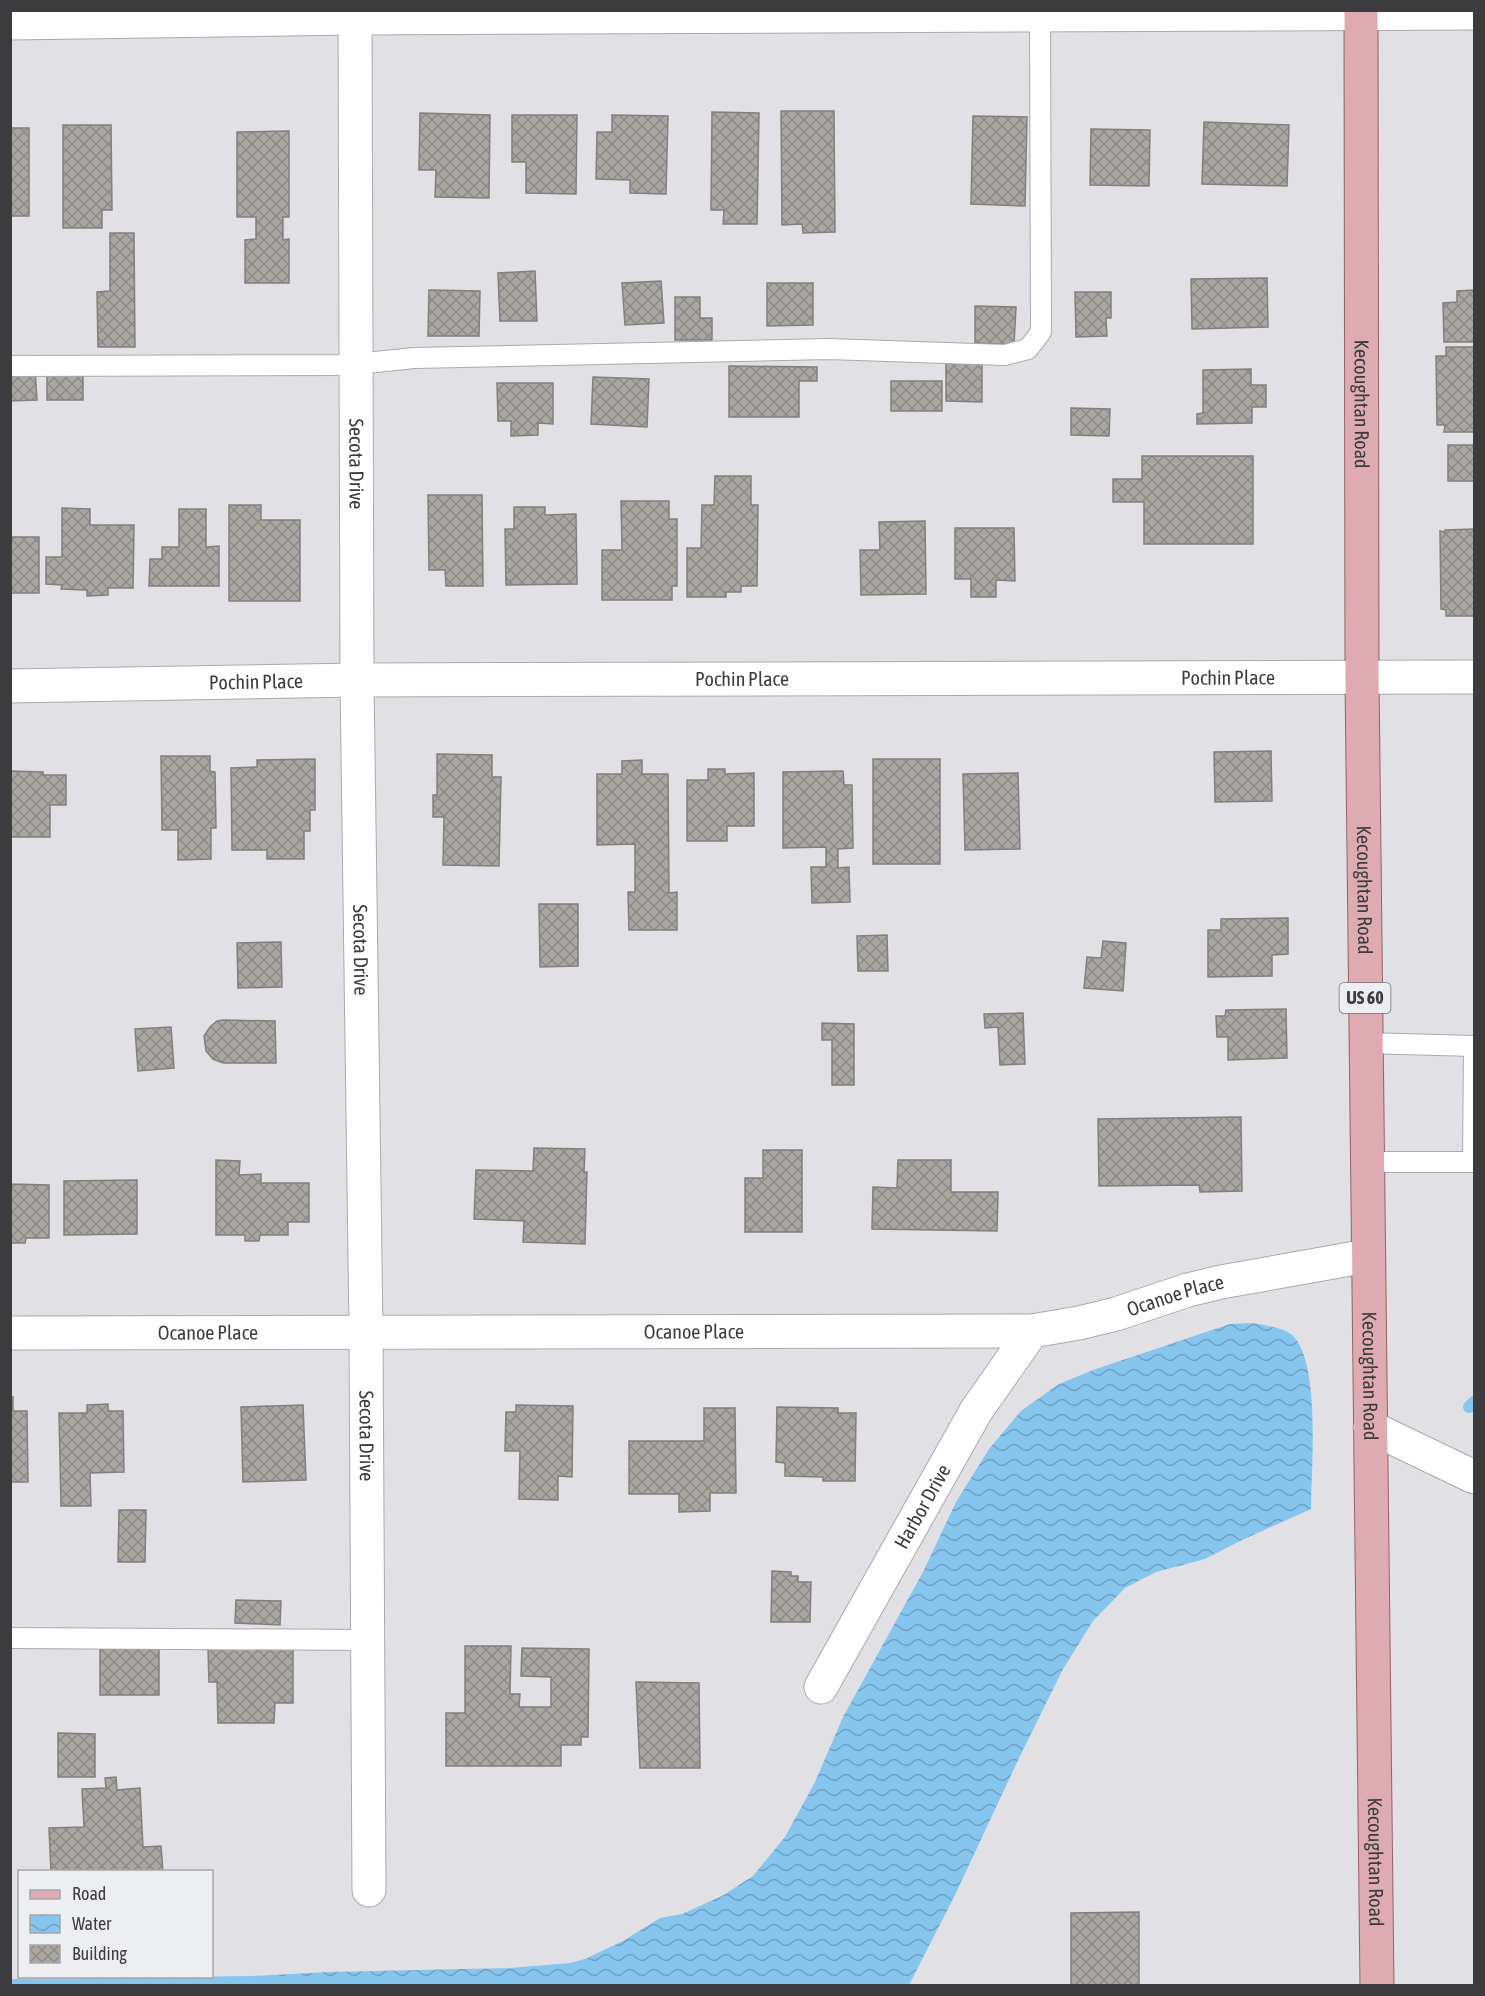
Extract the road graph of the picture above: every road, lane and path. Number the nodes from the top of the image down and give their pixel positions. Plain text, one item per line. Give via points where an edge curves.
1 (1361, 12) edge
2 (355, 14) edge
3 (1474, 14) edge
4 (1040, 15) junction
5 (10, 23) edge
6 (356, 365) junction
7 (10, 366) edge
8 (1474, 677) edge
9 (1362, 678) junction
10 (357, 680) junction
11 (10, 686) edge
12 (1365, 1043) junction
13 (1366, 1162) junction
14 (1474, 1162) edge
15 (1367, 1256) junction
16 (1032, 1330) junction
17 (366, 1331) junction
18 (10, 1333) edge
19 (1370, 1428) junction
20 (1474, 1477) edge
21 (10, 1638) edge
22 (367, 1640) junction
23 (821, 1687) dead end
24 (369, 1890) dead end
25 (1377, 1986) edge

1 - 3 street
1 - 4 street
1 - 9 main road, Kecoughtan Road / US 60
2 - 4 street
2 - 5 street
2 - 6 street, Secota Drive
4 - 6 lane via 1041,332 1028,349 1005,355 828,349 438,357
6 - 7 lane
6 - 10 street, Secota Drive
8 - 9 street, Pochin Place
9 - 10 street, Pochin Place
9 - 12 main road, Kecoughtan Road / US 60
10 - 11 street, Pochin Place
10 - 17 street, Secota Drive
12 - 13 main road, Kecoughtan Road / US 60
12 - 14 lane via 1474,1046
13 - 14 lane
13 - 15 main road, Kecoughtan Road / US 60
15 - 16 street, Ocanoe Place via 1221,1282 1116,1314
15 - 19 main road, Kecoughtan Road / US 60
16 - 17 street, Ocanoe Place
16 - 23 street, Harbor Drive via 976,1411
17 - 18 street, Ocanoe Place
17 - 22 street, Secota Drive
19 - 20 street
19 - 25 main road, Kecoughtan Road / US 60
21 - 22 lane
22 - 24 street, Secota Drive

